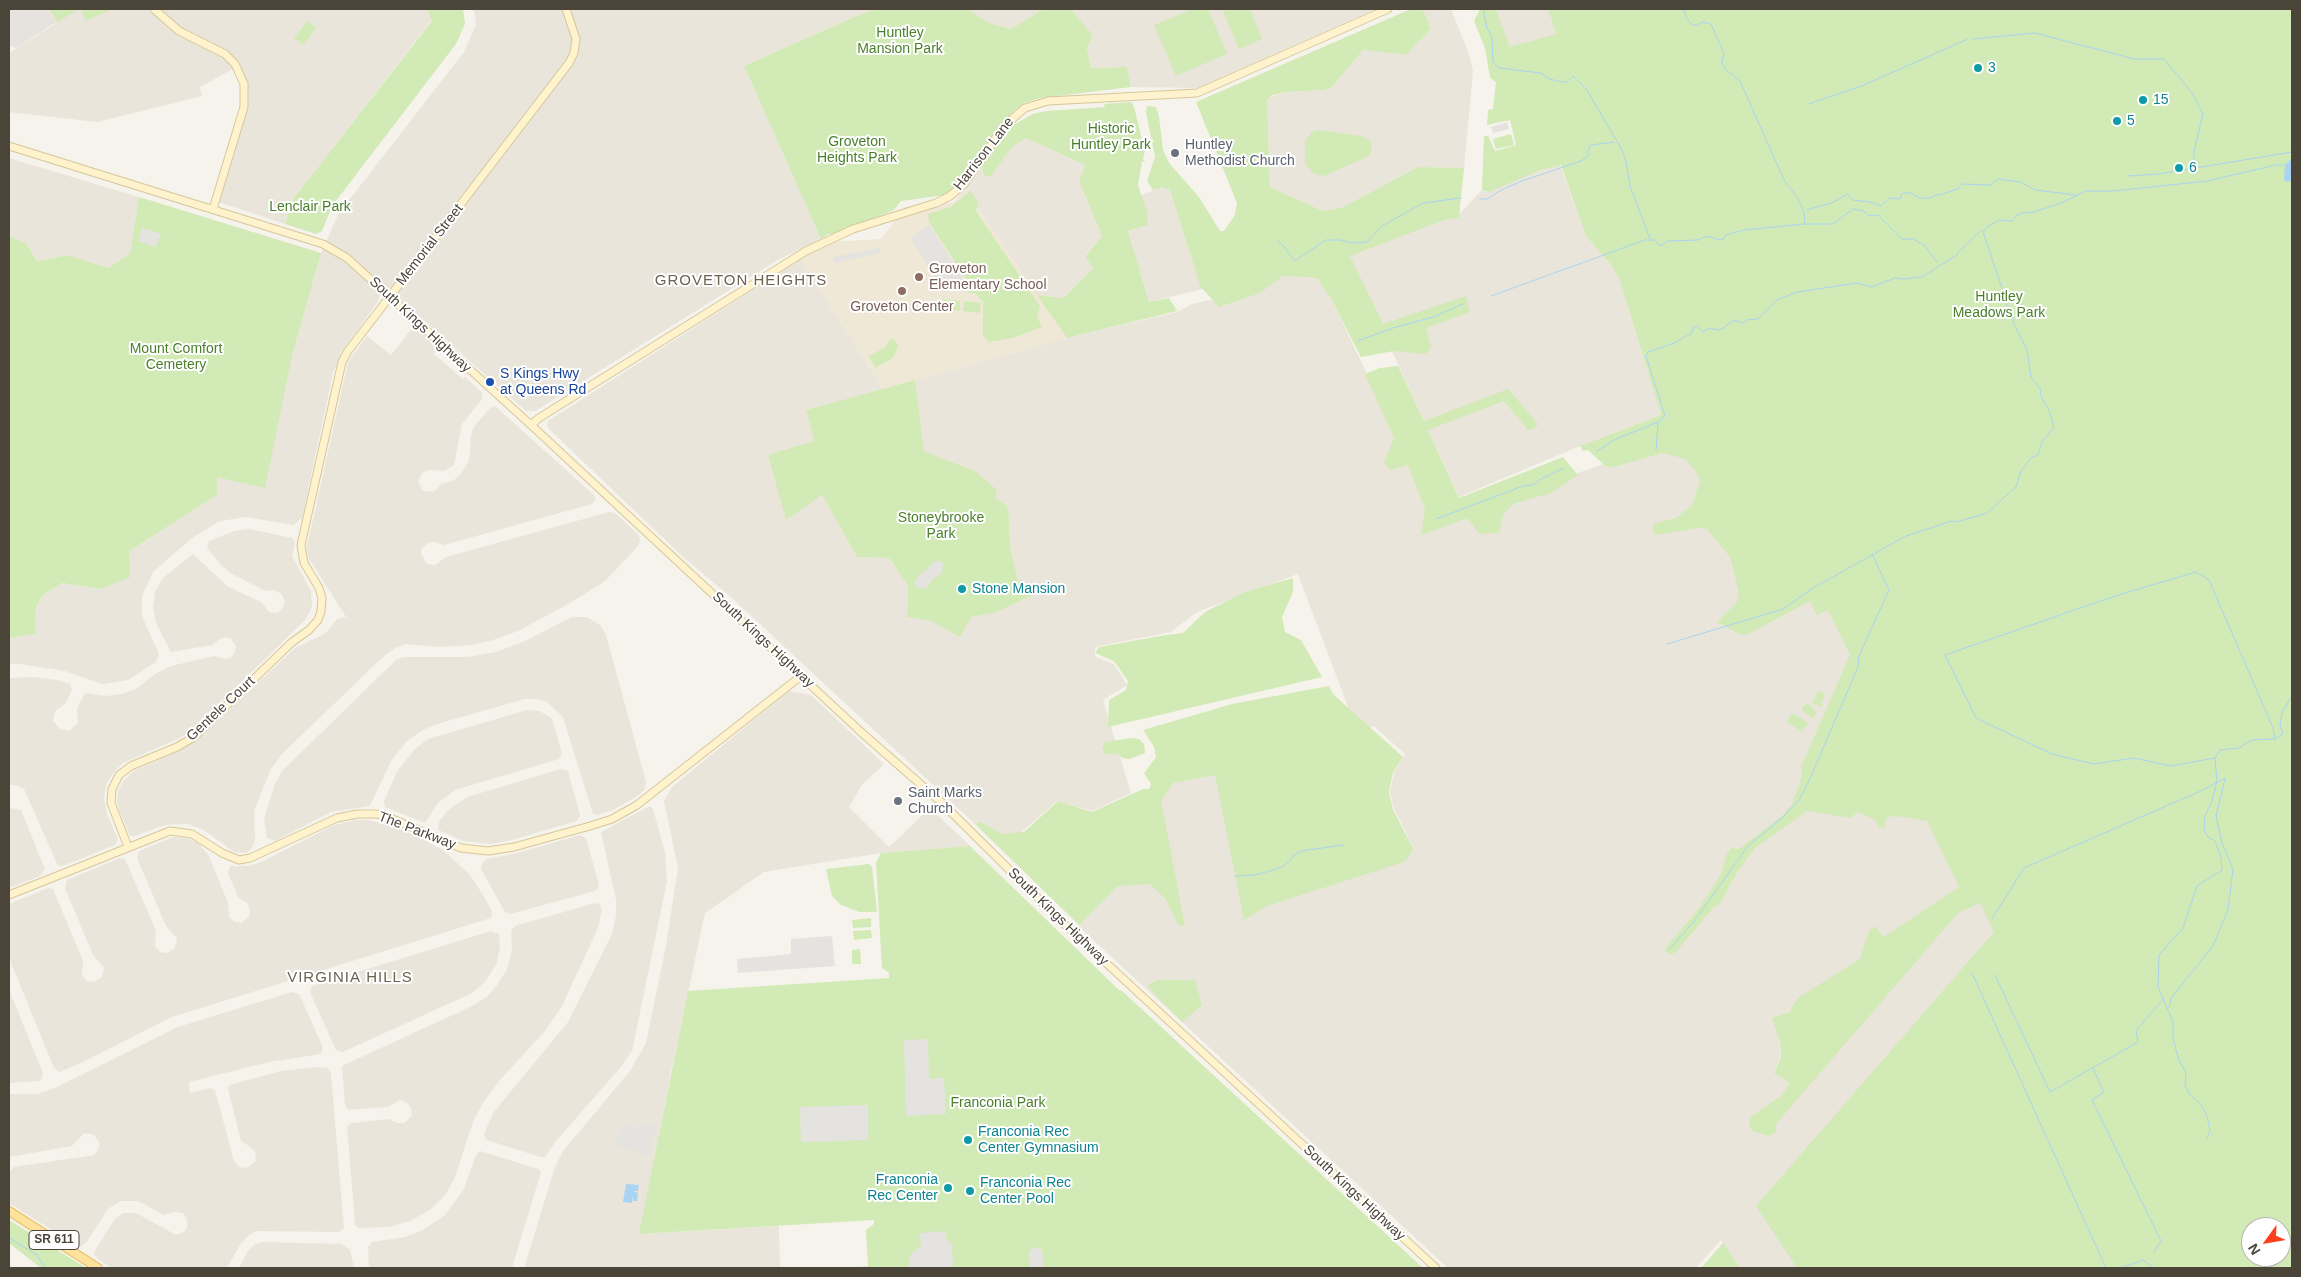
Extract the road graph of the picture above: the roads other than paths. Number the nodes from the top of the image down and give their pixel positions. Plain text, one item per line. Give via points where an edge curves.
1 (154, 9) edge
2 (566, 9) edge
3 (1388, 9) edge
4 (9, 146) edge
5 (213, 209) junction
6 (390, 297) junction
7 (531, 425) junction
8 (321, 612) joint
9 (801, 676) junction
10 (128, 847) junction
11 (9, 895) edge
12 (9, 1211) edge
13 (98, 1268) edge
14 (1436, 1268) edge

1 - 5 street via 179,31 225,54 235,64 244,84 244,107
2 - 6 street, Memorial Street via 576,39 569,63
3 - 7 street, Harrison Lane via 1198,93 1048,101 1025,108 1004,126 964,184 950,196 853,229 806,250
4 - 5 street, South Kings Highway
5 - 6 street, South Kings Highway via 323,244 347,258
6 - 7 street, South Kings Highway
6 - 8 street, Memorial Street via 342,362 302,532 303,558 321,593
7 - 9 street, South Kings Highway
8 - 10 street, Gentele Court via 313,626 194,736 119,775 112,789 111,803
9 - 10 street, The Parkway via 631,810 590,826 514,847 488,851 461,848 390,818 363,814 337,818 239,860 196,836 182,832 162,833
9 - 14 street, South Kings Highway via 942,803 1064,924
10 - 11 street, The Parkway
12 - 13 main road, SR 611

